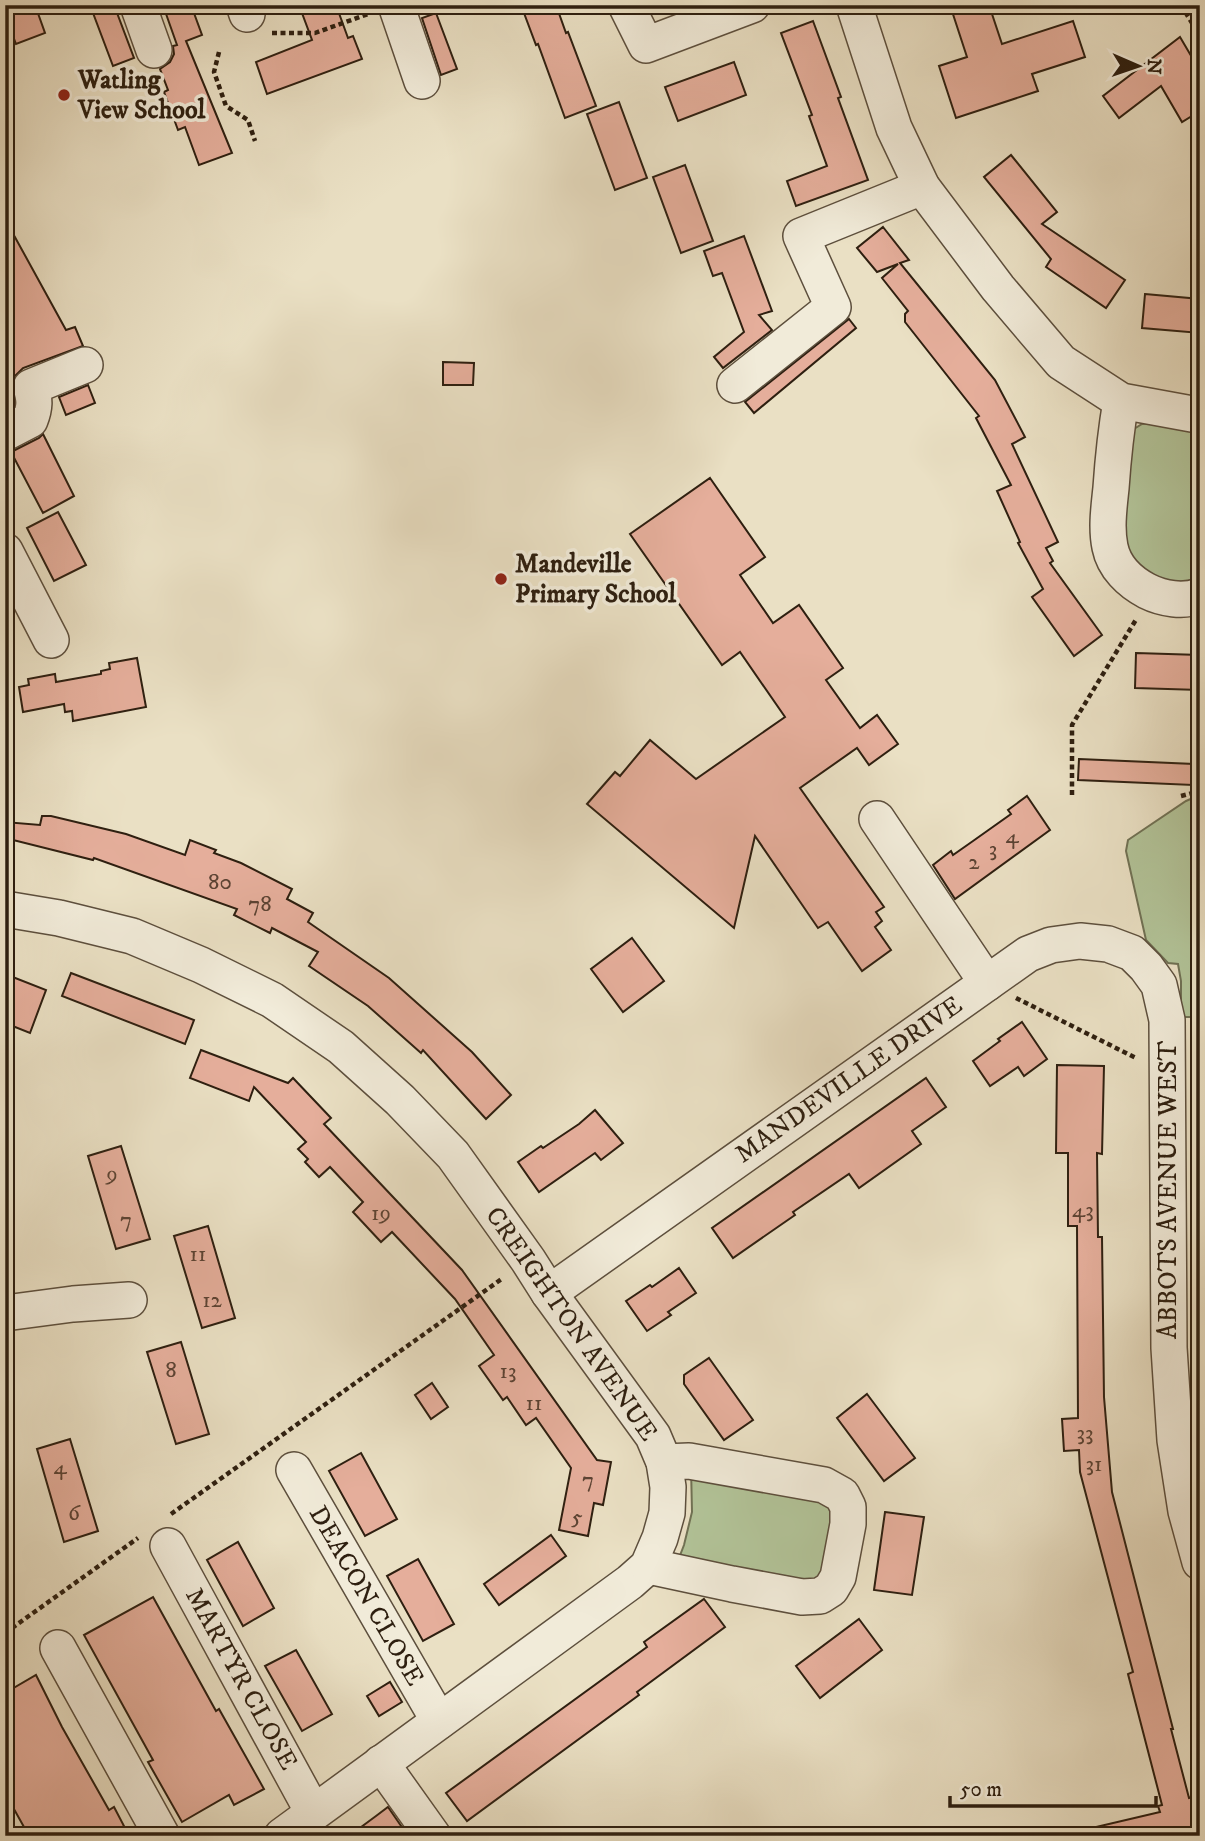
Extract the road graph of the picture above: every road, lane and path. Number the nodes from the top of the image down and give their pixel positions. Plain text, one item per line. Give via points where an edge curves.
1 (146, 5) edge
2 (626, 5) edge
3 (752, 5) edge
4 (853, 5) edge
5 (1181, 5) edge
6 (388, 8) edge
7 (254, 17) edge
8 (1200, 36) edge
9 (154, 50) dead end
10 (219, 52) dead end
11 (422, 81) dead end
12 (255, 141) dead end
13 (922, 187) junction
14 (85, 365) dead end
15 (735, 385) dead end
16 (1121, 401) junction
17 (1200, 414) edge
18 (5, 433) edge
19 (5, 551) edge
20 (1153, 594) junction
21 (1200, 596) edge
22 (51, 640) dead end
23 (1200, 791) edge
24 (1072, 795) dead end
25 (1181, 796) dead end
26 (877, 819) dead end
27 (5, 909) edge
28 (987, 983) junction
29 (1159, 985) joint
30 (1140, 1060) dead end
31 (528, 1260) junction
32 (549, 1293) junction
33 (129, 1300) dead end
34 (5, 1313) edge
35 (1187, 1438) edge
36 (664, 1462) junction
37 (294, 1470) dead end
38 (158, 1534) junction
39 (1200, 1562) edge
40 (648, 1566) junction
41 (5, 1633) edge
42 (58, 1648) dead end
43 (439, 1721) junction
44 (381, 1763) junction
45 (313, 1812) junction
46 (162, 1836) edge
47 (282, 1836) edge
48 (433, 1836) edge

1 - 9 street via 139,8
2 - 3 street via 646,45
4 - 13 street via 894,128
5 - 8 path
6 - 7 path via 315,33
6 - 11 street
10 - 12 path via 214,72 226,106 248,120
13 - 15 street via 801,236 833,307
13 - 16 street via 1061,362
14 - 18 street via 31,387 35,400 30,420
16 - 17 street
16 - 20 street via 1108,524 1110,549 1133,584
19 - 22 street
20 - 21 street via 1170,599
20 - 24 path via 1072,724
23 - 25 path
26 - 28 street
27 - 31 street, CREIGHTON AVENUE via 132,936 272,1000 341,1047 400,1100 453,1155
28 - 29 street, MANDEVILLE DRIVE via 1028,954 1051,944 1080,941 1132,953
28 - 30 path
28 - 32 street, MANDEVILLE DRIVE
29 - 35 street, ABBOTS AVENUE WEST via 1167,1020 1169,1348
31 - 32 street, CREIGHTON AVENUE
31 - 38 path
32 - 36 street, CREIGHTON AVENUE via 653,1436
33 - 34 street
35 - 39 street, ABBOTS AVENUE WEST via 1186,1511
36 - 40 street, CREIGHTON AVENUE via 667,1513
36 - 40 street via 689,1461 824,1485 842,1495 848,1524 838,1577 820,1596 802,1597
37 - 43 street, DEACON CLOSE
38 - 41 path
38 - 45 street, MARTYR CLOSE
40 - 43 street, CREIGHTON AVENUE
42 - 46 street
43 - 44 street, CREIGHTON AVENUE
44 - 45 street, CREIGHTON AVENUE
44 - 48 street
45 - 47 street, CREIGHTON AVENUE

